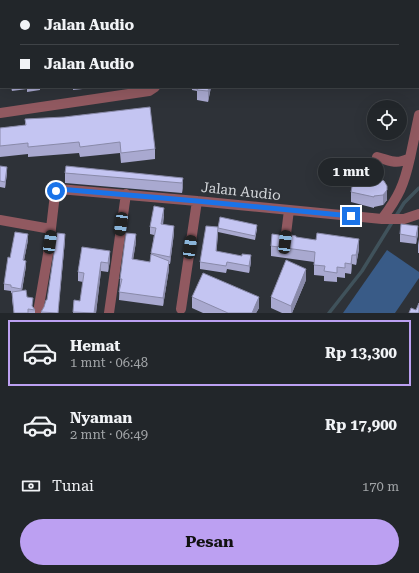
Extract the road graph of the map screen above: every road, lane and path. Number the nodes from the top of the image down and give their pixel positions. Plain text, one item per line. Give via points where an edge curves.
1 (154, 88) edge
2 (0, 113) edge
3 (419, 115) edge
4 (377, 157) dead end
5 (410, 158) junction
6 (126, 194) junction
7 (197, 201) junction
8 (289, 210) junction
9 (419, 214) edge
10 (385, 219) junction
11 (0, 220) edge
12 (51, 229) junction
13 (285, 242) edge
14 (181, 309) dead end
15 (38, 312) dead end
16 (109, 313) edge

1 - 2 street via 150,91
3 - 5 street
4 - 5 street via 397,163
5 - 10 street via 402,187
6 - 7 street, Jalan Audio
6 - 12 street, Jalan Audio via 59,189 55,194
6 - 16 street
7 - 8 street, Jalan Audio
7 - 14 street
8 - 10 street, Jalan Audio
8 - 13 street
9 - 10 street, Jalan Audio via 404,219
11 - 12 street
12 - 15 street

